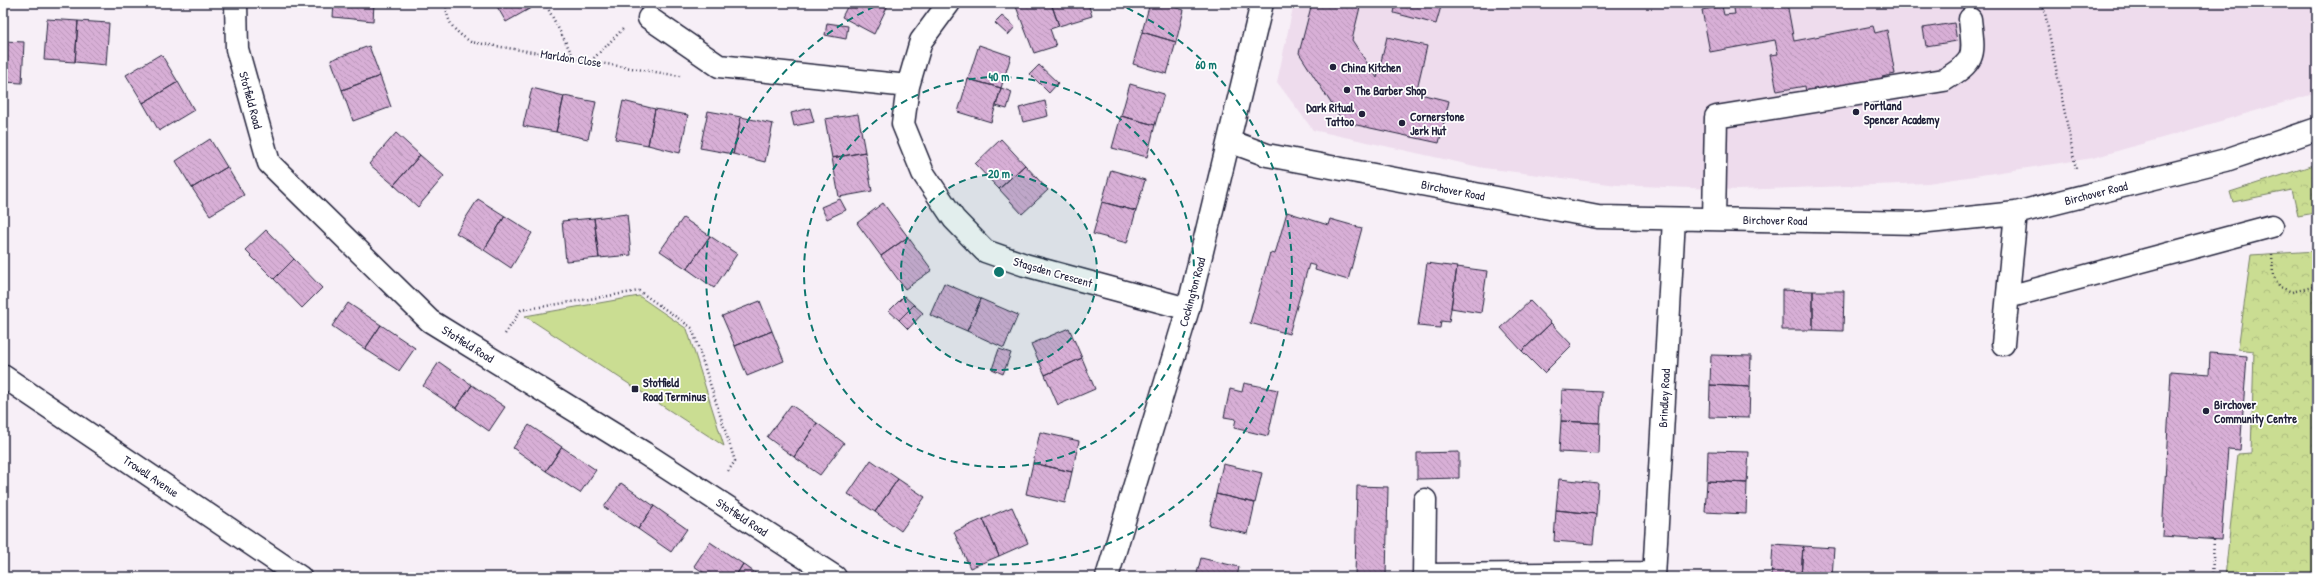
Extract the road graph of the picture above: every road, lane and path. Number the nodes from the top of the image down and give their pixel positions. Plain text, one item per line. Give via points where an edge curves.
1 (236, 3) edge
2 (446, 3) edge
3 (545, 3) edge
4 (949, 3) edge
5 (1262, 3) edge
6 (2043, 3) edge
7 (648, 18) joint
8 (1970, 19) dead end
9 (574, 59) junction
10 (591, 61) junction
11 (719, 66) junction
12 (908, 86) junction
13 (2317, 129) edge
14 (1229, 140) junction
15 (2081, 196) junction
16 (2016, 213) junction
17 (1674, 218) junction
18 (1714, 219) junction
19 (2272, 226) joint
20 (2317, 286) edge
21 (2008, 297) junction
22 (1188, 309) junction
23 (2002, 344) dead end
24 (489, 358) junction
25 (3, 376) edge
26 (712, 497) junction
27 (1425, 500) dead end
28 (2214, 540) dead end
29 (1654, 575) edge
30 (1424, 576) edge
31 (300, 577) edge
32 (835, 577) edge
33 (1107, 577) edge
34 (2212, 577) edge

1 - 24 street, Stotfield Road via 237,49 269,164 430,321
2 - 9 path, Marldon Close via 447,15 455,32 471,42
3 - 9 path
4 - 12 street, Stagsden Crescent via 921,41
5 - 14 street, Cockington Road
6 - 15 path
7 - 10 path via 624,27
7 - 11 street
8 - 18 street via 1974,49 1966,67 1944,80 1716,116
9 - 10 path, Marldon Close
10 - 11 path, Marldon Close via 687,77
11 - 12 street
12 - 22 street, Stagsden Crescent via 903,124 923,173 954,219 985,251 1025,265
13 - 15 street, Birchover Road via 2226,160
14 - 17 street, Birchover Road via 1267,155 1598,216
14 - 22 street, Cockington Road
15 - 16 street, Birchover Road
16 - 18 street, Birchover Road via 1919,223
16 - 21 street
17 - 18 street, Birchover Road
17 - 29 street, Brindley Road
19 - 20 path via 2272,262 2274,275 2280,287 2292,292
19 - 21 street
21 - 23 street
22 - 33 street, Cockington Road
24 - 26 street, Stotfield Road
24 - 26 path via 521,310 639,291 692,328 735,461
25 - 31 street, Trowell Avenue
26 - 32 street, Stotfield Road
27 - 30 street
28 - 34 path
29 - 30 street

